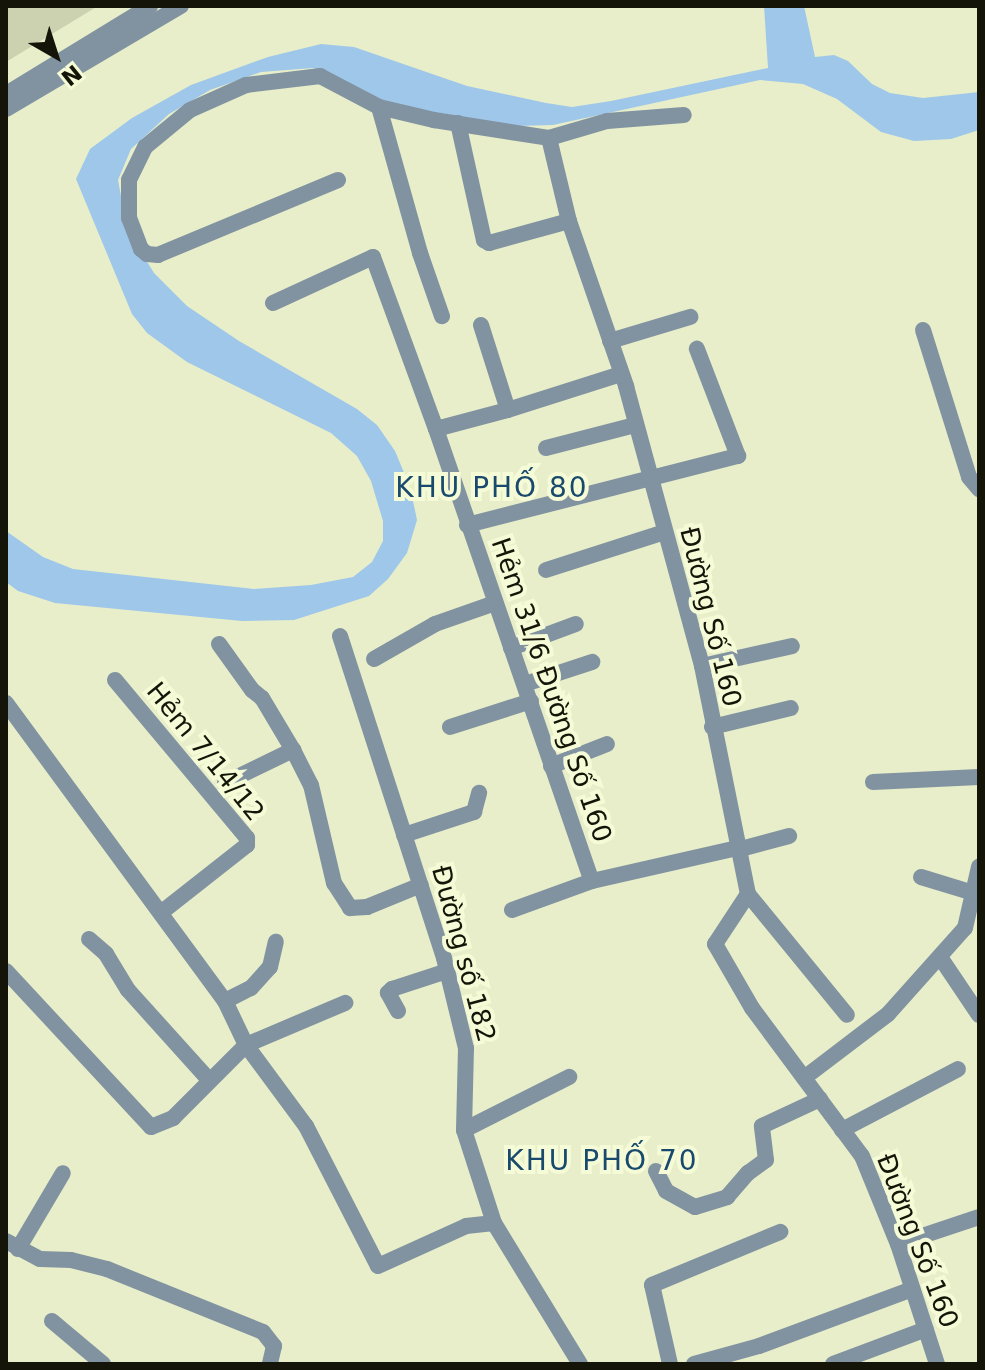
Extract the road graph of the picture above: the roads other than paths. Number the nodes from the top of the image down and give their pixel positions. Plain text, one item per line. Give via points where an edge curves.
1 (150, 6) edge
2 (181, 6) edge
3 (6, 94) edge
4 (379, 107) junction
5 (6, 109) edge
6 (684, 115) dead end
7 (458, 123) junction
8 (549, 138) junction
9 (338, 180) dead end
10 (569, 221) junction
11 (273, 303) dead end
12 (442, 316) dead end
13 (690, 317) dead end
14 (481, 325) dead end
15 (923, 330) dead end
16 (610, 341) junction
17 (697, 349) dead end
18 (621, 374) junction
19 (508, 410) junction
20 (635, 425) junction
21 (436, 429) junction
22 (546, 448) dead end
23 (649, 477) junction
24 (979, 489) edge
25 (467, 525) junction
26 (665, 532) junction
27 (546, 570) dead end
28 (495, 603) junction
29 (576, 624) dead end
30 (340, 636) dead end
31 (219, 644) dead end
32 (792, 646) dead end
33 (511, 648) junction
34 (374, 659) dead end
35 (592, 662) dead end
36 (702, 666) junction
37 (115, 680) dead end
38 (525, 684) junction
39 (531, 701) junction
40 (6, 703) edge
41 (791, 708) dead end
42 (450, 727) dead end
43 (712, 727) junction
44 (607, 744) dead end
45 (293, 750) junction
46 (551, 766) junction
47 (979, 777) edge
48 (873, 782) dead end
49 (225, 783) dead end
50 (479, 793) dead end
51 (404, 835) junction
52 (789, 836) dead end
53 (737, 849) junction
54 (979, 867) edge
55 (921, 877) dead end
56 (592, 881) junction
57 (421, 885) junction
58 (970, 892) junction
59 (748, 894) junction
60 (512, 910) dead end
61 (162, 912) junction
62 (89, 939) dead end
63 (276, 942) dead end
64 (940, 957) junction
65 (6, 971) edge
66 (447, 971) junction
67 (225, 1001) junction
68 (345, 1003) dead end
69 (398, 1011) dead end
70 (847, 1015) dead end
71 (979, 1015) edge
72 (246, 1045) junction
73 (958, 1069) dead end
74 (569, 1077) dead end
75 (804, 1078) junction
76 (210, 1081) junction
77 (820, 1099) junction
78 (464, 1130) junction
79 (842, 1130) junction
80 (656, 1171) dead end
81 (63, 1173) dead end
82 (979, 1217) edge
83 (494, 1223) junction
84 (780, 1232) dead end
85 (898, 1244) junction
86 (12, 1245) edge
87 (912, 1289) junction
88 (52, 1321) dead end
89 (926, 1329) junction
90 (103, 1364) edge
91 (270, 1364) edge
92 (580, 1364) edge
93 (670, 1364) edge
94 (694, 1364) edge
95 (833, 1364) edge
96 (937, 1364) edge

1 - 3 street
2 - 5 street
4 - 7 street
4 - 9 street via 320,76 246,85 190,110 145,147 129,180 129,218 141,249 158,255
4 - 12 street
6 - 8 street via 607,121
7 - 8 street
7 - 10 street via 484,240 489,243
8 - 10 street, Đường Số 160
10 - 16 street, Đường Số 160
11 - 21 street, Hẻm 31/6 Đường Số 160 via 373,257
13 - 16 street
14 - 19 street
15 - 24 street via 969,477
16 - 18 street, Đường Số 160
17 - 23 street via 738,456
18 - 19 street
18 - 20 street, Đường Số 160
19 - 21 street
20 - 22 street
20 - 23 street, Đường Số 160
21 - 25 street, Hẻm 31/6 Đường Số 160
23 - 25 street
23 - 26 street, Đường Số 160
25 - 28 street, Hẻm 31/6 Đường Số 160
26 - 27 street
26 - 36 street, Đường Số 160
28 - 33 street, Hẻm 31/6 Đường Số 160
28 - 34 street via 435,624
29 - 33 street
30 - 51 street, Đường số 182
31 - 45 street via 262,698
32 - 36 street
33 - 38 street, Hẻm 31/6 Đường Số 160
35 - 38 street
36 - 43 street, Đường Số 160
37 - 61 street, Hẻm 7/14/12 via 247,838 247,845
38 - 39 street, Hẻm 31/6 Đường Số 160
39 - 42 street
39 - 46 street, Hẻm 31/6 Đường Số 160
40 - 61 street
41 - 43 street
43 - 53 street, Đường Số 160
44 - 46 street
45 - 49 street
45 - 57 street via 311,785 334,883 350,908 367,907
46 - 56 street, Hẻm 31/6 Đường Số 160
47 - 48 street
50 - 51 street via 474,812
51 - 57 street, Đường số 182
52 - 53 street
53 - 56 street
53 - 59 street, Đường Số 160
54 - 58 street
55 - 58 street
56 - 60 street
57 - 66 street, Đường số 182
58 - 64 street via 965,928
59 - 70 street
59 - 75 street, Đường Số 160 via 715,944 752,1008
61 - 67 street
62 - 76 street
63 - 67 street via 270,967 251,988
64 - 71 street
64 - 75 street via 888,1014
65 - 76 street via 151,1127 173,1118
66 - 69 street via 392,989 388,993
66 - 78 street, Đường số 182 via 466,1048
67 - 72 street
68 - 72 street
72 - 76 street
72 - 83 street via 306,1126 378,1266 466,1226
73 - 79 street
74 - 78 street
75 - 77 street, Đường Số 160
77 - 79 street, Đường Số 160
77 - 80 street via 762,1126 766,1160 727,1197 695,1207 666,1191
78 - 83 street, Đường số 182
79 - 85 street, Đường Số 160 via 862,1156
81 - 86 street
82 - 85 street
83 - 92 street, Đường số 182
84 - 93 street via 652,1285
85 - 87 street, Đường Số 160
86 - 91 street via 40,1259 107,1269 263,1332 274,1346
87 - 89 street, Đường Số 160
87 - 94 street via 759,1346
88 - 90 street
89 - 95 street
89 - 96 street, Đường Số 160

